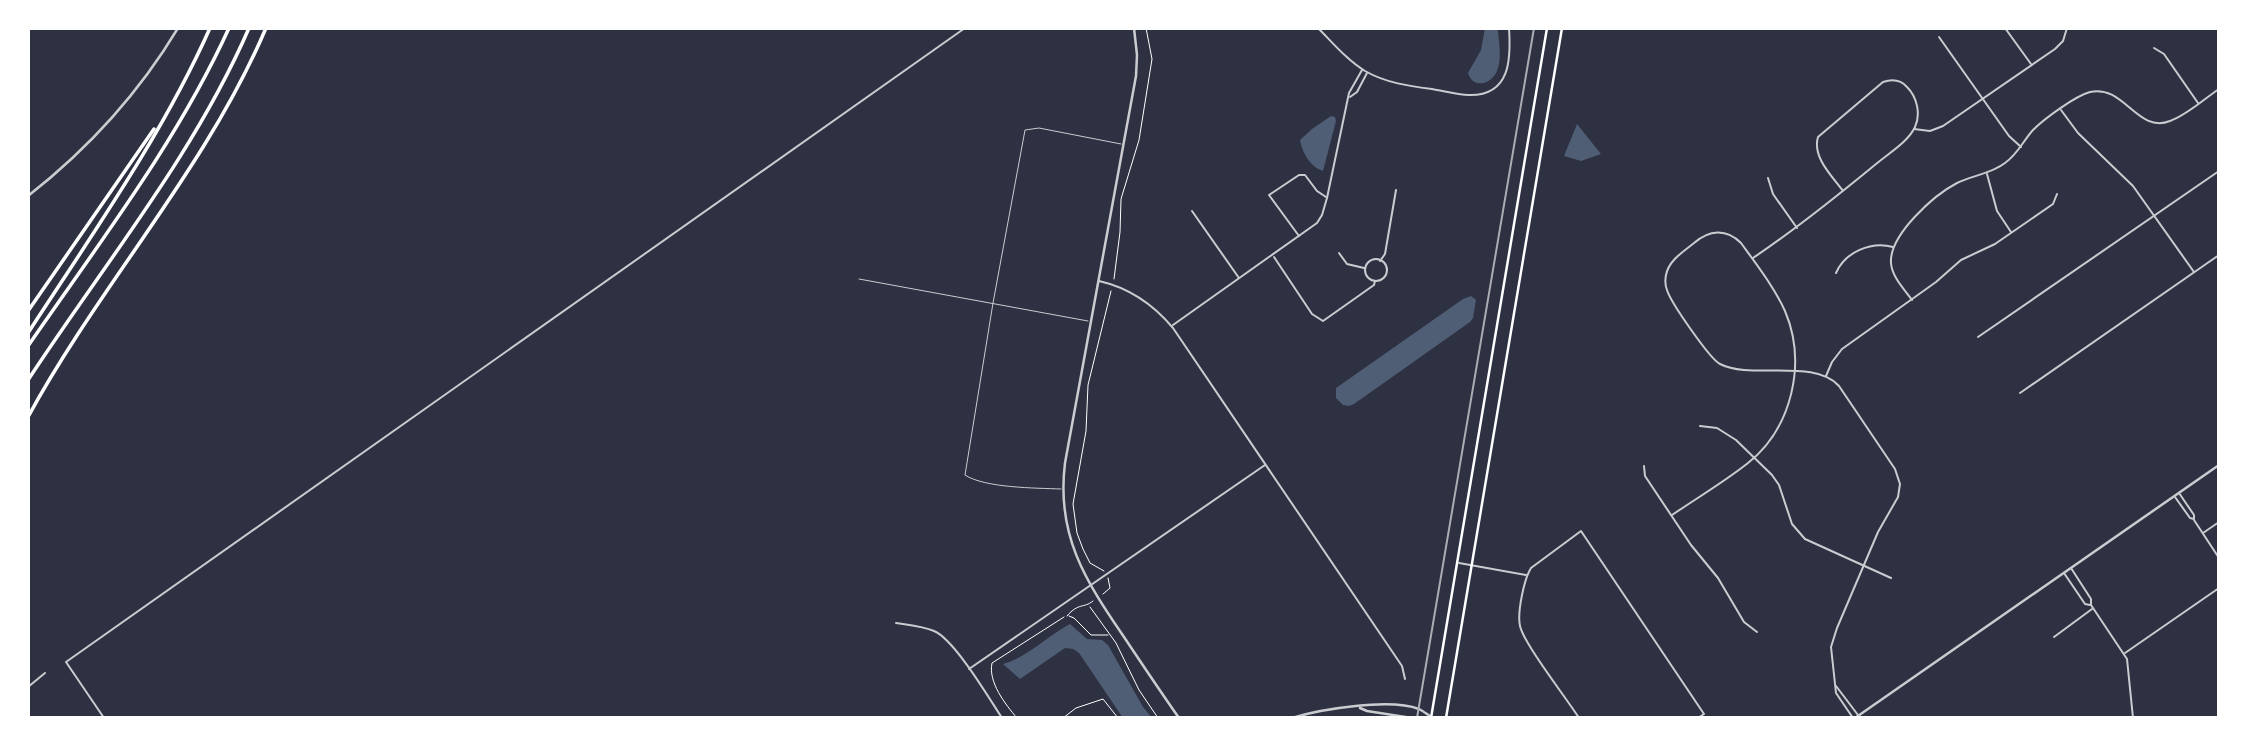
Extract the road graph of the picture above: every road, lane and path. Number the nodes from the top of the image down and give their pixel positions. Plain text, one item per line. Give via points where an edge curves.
1 (178, 28) edge
2 (210, 28) edge
3 (229, 28) edge
4 (249, 28) edge
5 (266, 28) edge
6 (965, 28) edge
7 (1135, 28) edge
8 (1146, 28) edge
9 (1318, 28) edge
10 (1509, 28) edge
11 (1547, 28) edge
12 (1562, 28) edge
13 (2005, 28) edge
14 (2067, 28) edge
15 (1939, 37) dead end
16 (2154, 48) dead end
17 (2031, 65) junction
18 (1362, 69) junction
19 (1368, 73) junction
20 (2219, 89) edge
21 (1349, 97) junction
22 (1983, 99) junction
23 (2198, 103) junction
24 (167, 109) junction
25 (2061, 109) junction
26 (1914, 129) junction
27 (1124, 144) junction
28 (2021, 147) junction
29 (2219, 171) edge
30 (1987, 173) junction
31 (1768, 178) dead end
32 (1396, 190) dead end
33 (1843, 191) junction
34 (2057, 194) dead end
35 (28, 196) edge
36 (1327, 198) junction
37 (1192, 211) dead end
38 (2155, 214) junction
39 (1797, 228) junction
40 (2011, 232) junction
41 (1299, 237) junction
42 (1894, 248) junction
43 (1339, 253) dead end
44 (2219, 255) edge
45 (1273, 256) junction
46 (1752, 259) junction
47 (1380, 261) junction
48 (1365, 268) junction
49 (2194, 272) junction
50 (1836, 273) dead end
51 (859, 279) dead end
52 (1240, 279) junction
53 (1098, 281) junction
54 (1375, 281) junction
55 (1113, 285) junction
56 (1912, 300) junction
57 (993, 303) junction
58 (28, 311) edge
59 (1091, 321) junction
60 (1172, 326) junction
61 (28, 333) edge
62 (1978, 337) dead end
63 (28, 346) edge
64 (1795, 372) junction
65 (1826, 376) junction
66 (28, 380) edge
67 (2020, 393) dead end
68 (28, 416) edge
69 (1700, 426) dead end
70 (1755, 457) junction
71 (1266, 464) junction
72 (1644, 466) dead end
73 (2219, 466) edge
74 (1063, 489) junction
75 (2179, 494) junction
76 (2174, 496) junction
77 (1672, 515) junction
78 (2194, 519) junction
79 (2219, 522) edge
80 (2203, 533) junction
81 (2219, 558) edge
82 (1457, 563) junction
83 (1471, 566) junction
84 (1864, 566) junction
85 (2071, 568) junction
86 (2064, 573) junction
87 (1106, 574) junction
88 (1527, 575) junction
89 (1891, 578) dead end
90 (1090, 586) junction
91 (2219, 588) edge
92 (1097, 598) junction
93 (1088, 605) junction
94 (2092, 607) junction
95 (1067, 616) junction
96 (895, 623) dead end
97 (1757, 632) dead end
98 (1108, 635) junction
99 (2054, 636) dead end
100 (2123, 653) junction
101 (969, 669) junction
102 (45, 673) dead end
103 (1405, 679) dead end
104 (1835, 686) junction
105 (28, 687) edge
106 (1360, 708) junction
107 (1325, 709) junction
108 (1855, 717) edge
109 (104, 718) edge
110 (1002, 718) edge
111 (1017, 718) edge
112 (1063, 718) edge
113 (1118, 718) edge
114 (1158, 718) edge
115 (1179, 718) edge
116 (1292, 718) edge
117 (1326, 718) edge
118 (1412, 718) edge
119 (1425, 718) edge
120 (1432, 718) edge
121 (1446, 718) edge
122 (1579, 718) edge
123 (1698, 718) edge
124 (2133, 718) edge

1 - 35 street via 115,114
2 - 24 highway
3 - 63 highway via 175,130
4 - 66 highway via 189,143
5 - 68 highway via 211,137
6 - 109 street via 66,662
7 - 27 street via 1137,68
8 - 55 path via 1152,59 1139,140 1121,200
9 - 18 street
10 - 19 street via 1508,70 1497,85 1482,93 1468,95 1396,83
11 - 82 main road
12 - 83 main road
13 - 17 street
14 - 17 street via 2059,45
15 - 22 street
16 - 23 street via 2164,54
17 - 22 street
18 - 19 street
18 - 21 street
19 - 21 street
20 - 23 street
21 - 36 street
22 - 26 street via 1940,128
22 - 28 street
23 - 25 street via 2171,121 2159,123 2145,120 2120,98 2103,91 2083,95
24 - 58 highway
24 - 61 highway
25 - 28 street via 2031,132
25 - 38 street
26 - 33 street
26 - 33 street via 1916,101 1906,86 1893,80 1879,85 1824,131 1817,152
27 - 53 street
27 - 57 lane via 1039,128 1025,130
28 - 30 street
29 - 38 street
30 - 40 street via 1997,211
30 - 42 street via 1956,183 1935,198
31 - 39 street via 1773,194
32 - 47 street
33 - 39 street
34 - 40 street via 2053,204
36 - 41 street via 1317,223
36 - 41 street via 1305,175 1269,195
37 - 52 street
38 - 49 street
38 - 62 street
39 - 46 street
40 - 56 street via 1963,259
41 - 45 street
42 - 50 street via 1868,246 1840,264
42 - 56 street via 1893,270
43 - 48 street via 1347,264
44 - 49 street
45 - 52 street
45 - 54 street via 1312,314 1323,321
46 - 64 street via 1786,314
46 - 64 street via 1738,240 1722,232 1703,236 1668,268 1667,292 1715,361 1728,367
47 - 48 street via 1371,261
47 - 54 street via 1385,275
48 - 54 street via 1368,278
49 - 67 street
51 - 57 lane
52 - 60 street
53 - 55 street
53 - 59 street
55 - 60 street via 1142,299
55 - 87 path via 1088,385 1086,430 1073,504 1083,549 1090,563
56 - 65 street via 1840,350
57 - 59 lane
57 - 74 lane via 965,475 1021,487
59 - 74 street
60 - 71 street
64 - 65 street
64 - 70 street via 1782,421
65 - 84 street via 1839,386 1900,480 1898,496
69 - 70 street via 1717,428
70 - 77 street
70 - 84 street via 1778,484 1800,535
71 - 87 street
71 - 103 street via 1402,666
72 - 77 street via 1645,476
73 - 75 street
74 - 90 street via 1070,539
75 - 76 street
75 - 78 street
76 - 78 street
76 - 85 street
77 - 97 street via 1744,622
78 - 80 street
79 - 80 street
80 - 81 street
82 - 83 street
82 - 120 main road
83 - 88 street
83 - 121 main road
84 - 89 street
84 - 104 street via 1833,638 1830,658
85 - 86 street
85 - 94 street
86 - 94 street
86 - 108 street
87 - 90 street
87 - 92 path via 1110,588
88 - 122 street via 1521,629
88 - 123 street via 1534,564 1581,531 1704,714
90 - 92 street
90 - 101 street
91 - 100 street
92 - 93 path
92 - 115 street
93 - 95 path via 1076,606
93 - 98 path
94 - 99 street
94 - 100 street
95 - 98 path via 1089,634
95 - 111 path via 992,663 996,686
96 - 101 street via 938,633
98 - 114 path
100 - 124 street
101 - 110 street
102 - 105 street
104 - 108 street
104 - 108 street
106 - 107 street
106 - 118 street
106 - 120 street via 1377,704 1418,709
107 - 116 street
107 - 117 street
112 - 113 path via 1103,699
119 - 120 street

